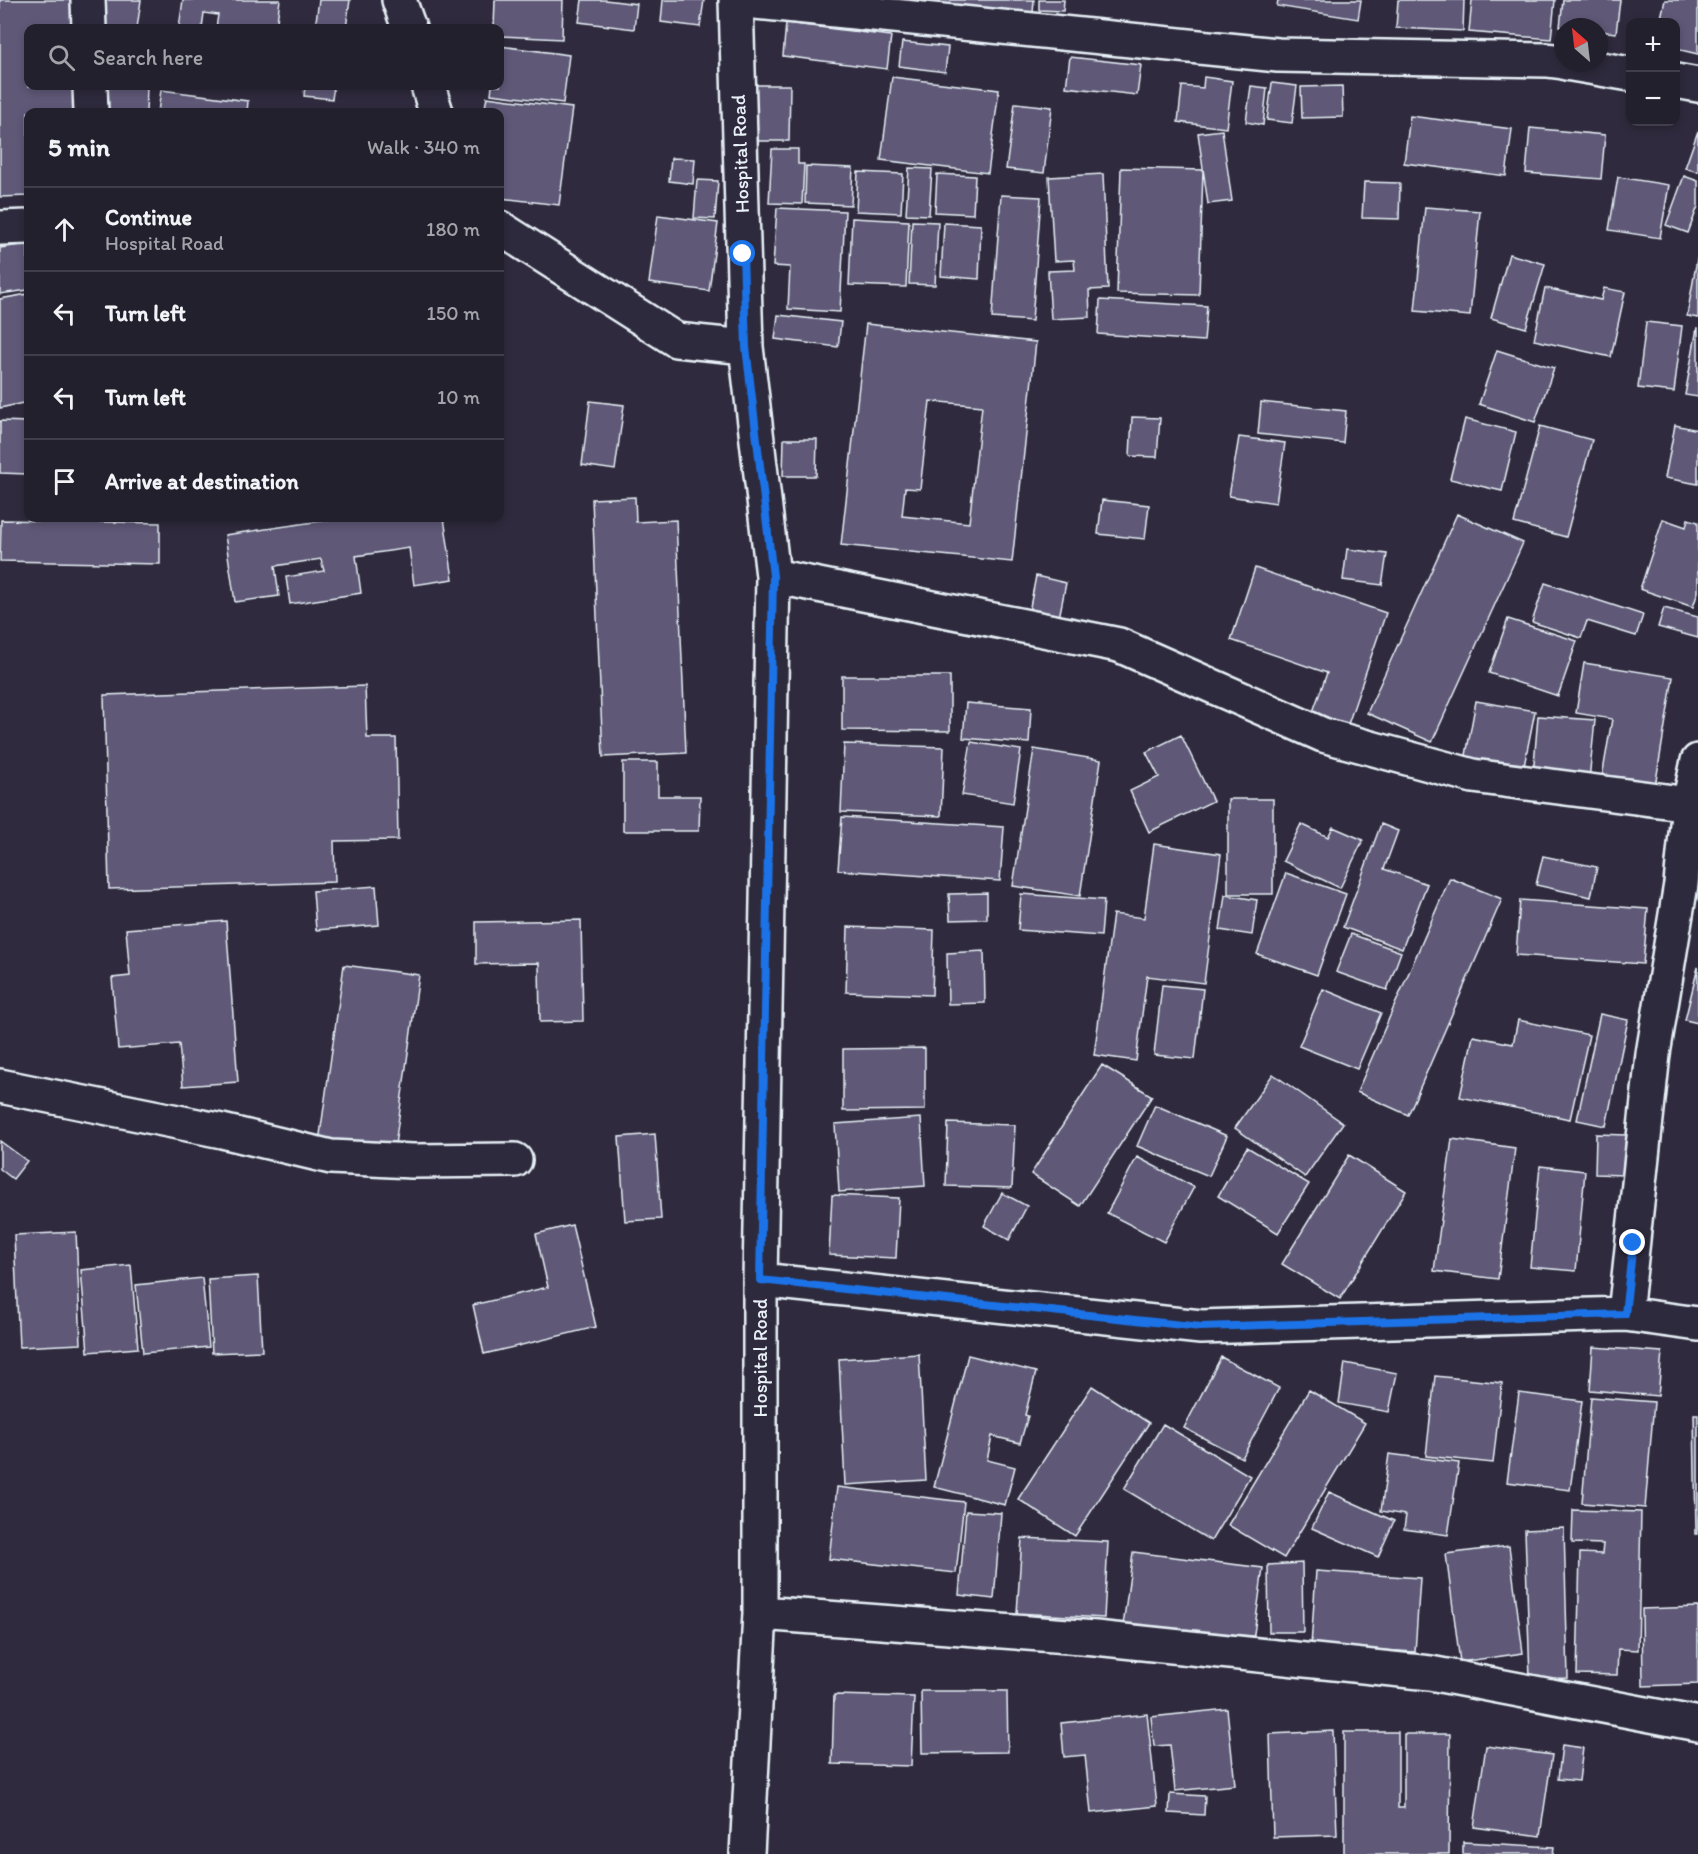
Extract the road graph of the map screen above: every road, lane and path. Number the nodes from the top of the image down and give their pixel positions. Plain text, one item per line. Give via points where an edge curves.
1 (88, 0) edge
2 (399, 0) edge
3 (736, 0) edge
4 (89, 24) edge
5 (408, 24) edge
6 (1554, 61) edge
7 (1608, 70) edge
8 (1626, 73) edge
9 (1680, 82) edge
10 (1698, 85) edge
11 (90, 90) edge
12 (429, 90) edge
13 (91, 108) edge
14 (435, 108) edge
15 (24, 227) edge
16 (0, 228) edge
17 (504, 231) edge
18 (746, 347) junction
19 (773, 576) junction
20 (1698, 761) edge
21 (1689, 804) junction
22 (1690, 885) edge
23 (0, 1086) edge
24 (514, 1160) dead end
25 (760, 1280) junction
26 (1625, 1314) junction
27 (1698, 1324) edge
28 (760, 1613) junction
29 (1698, 1724) edge
30 (747, 1854) edge

1 - 4 street
2 - 5 street
3 - 6 street via 1278,55
3 - 18 street, Hospital Road
7 - 8 street
9 - 10 street
11 - 13 street
12 - 14 street
15 - 16 street
17 - 18 street via 676,340
18 - 19 street, Hospital Road
19 - 21 street via 1119,645 1323,735 1473,776
19 - 25 street, Hospital Road
20 - 21 street
21 - 22 street
22 - 26 street via 1653,1054
23 - 24 street via 331,1157
25 - 26 street via 1201,1327
25 - 28 street, Hospital Road
26 - 27 street
28 - 29 street via 1095,1638 1430,1673
28 - 30 street, Hospital Road

